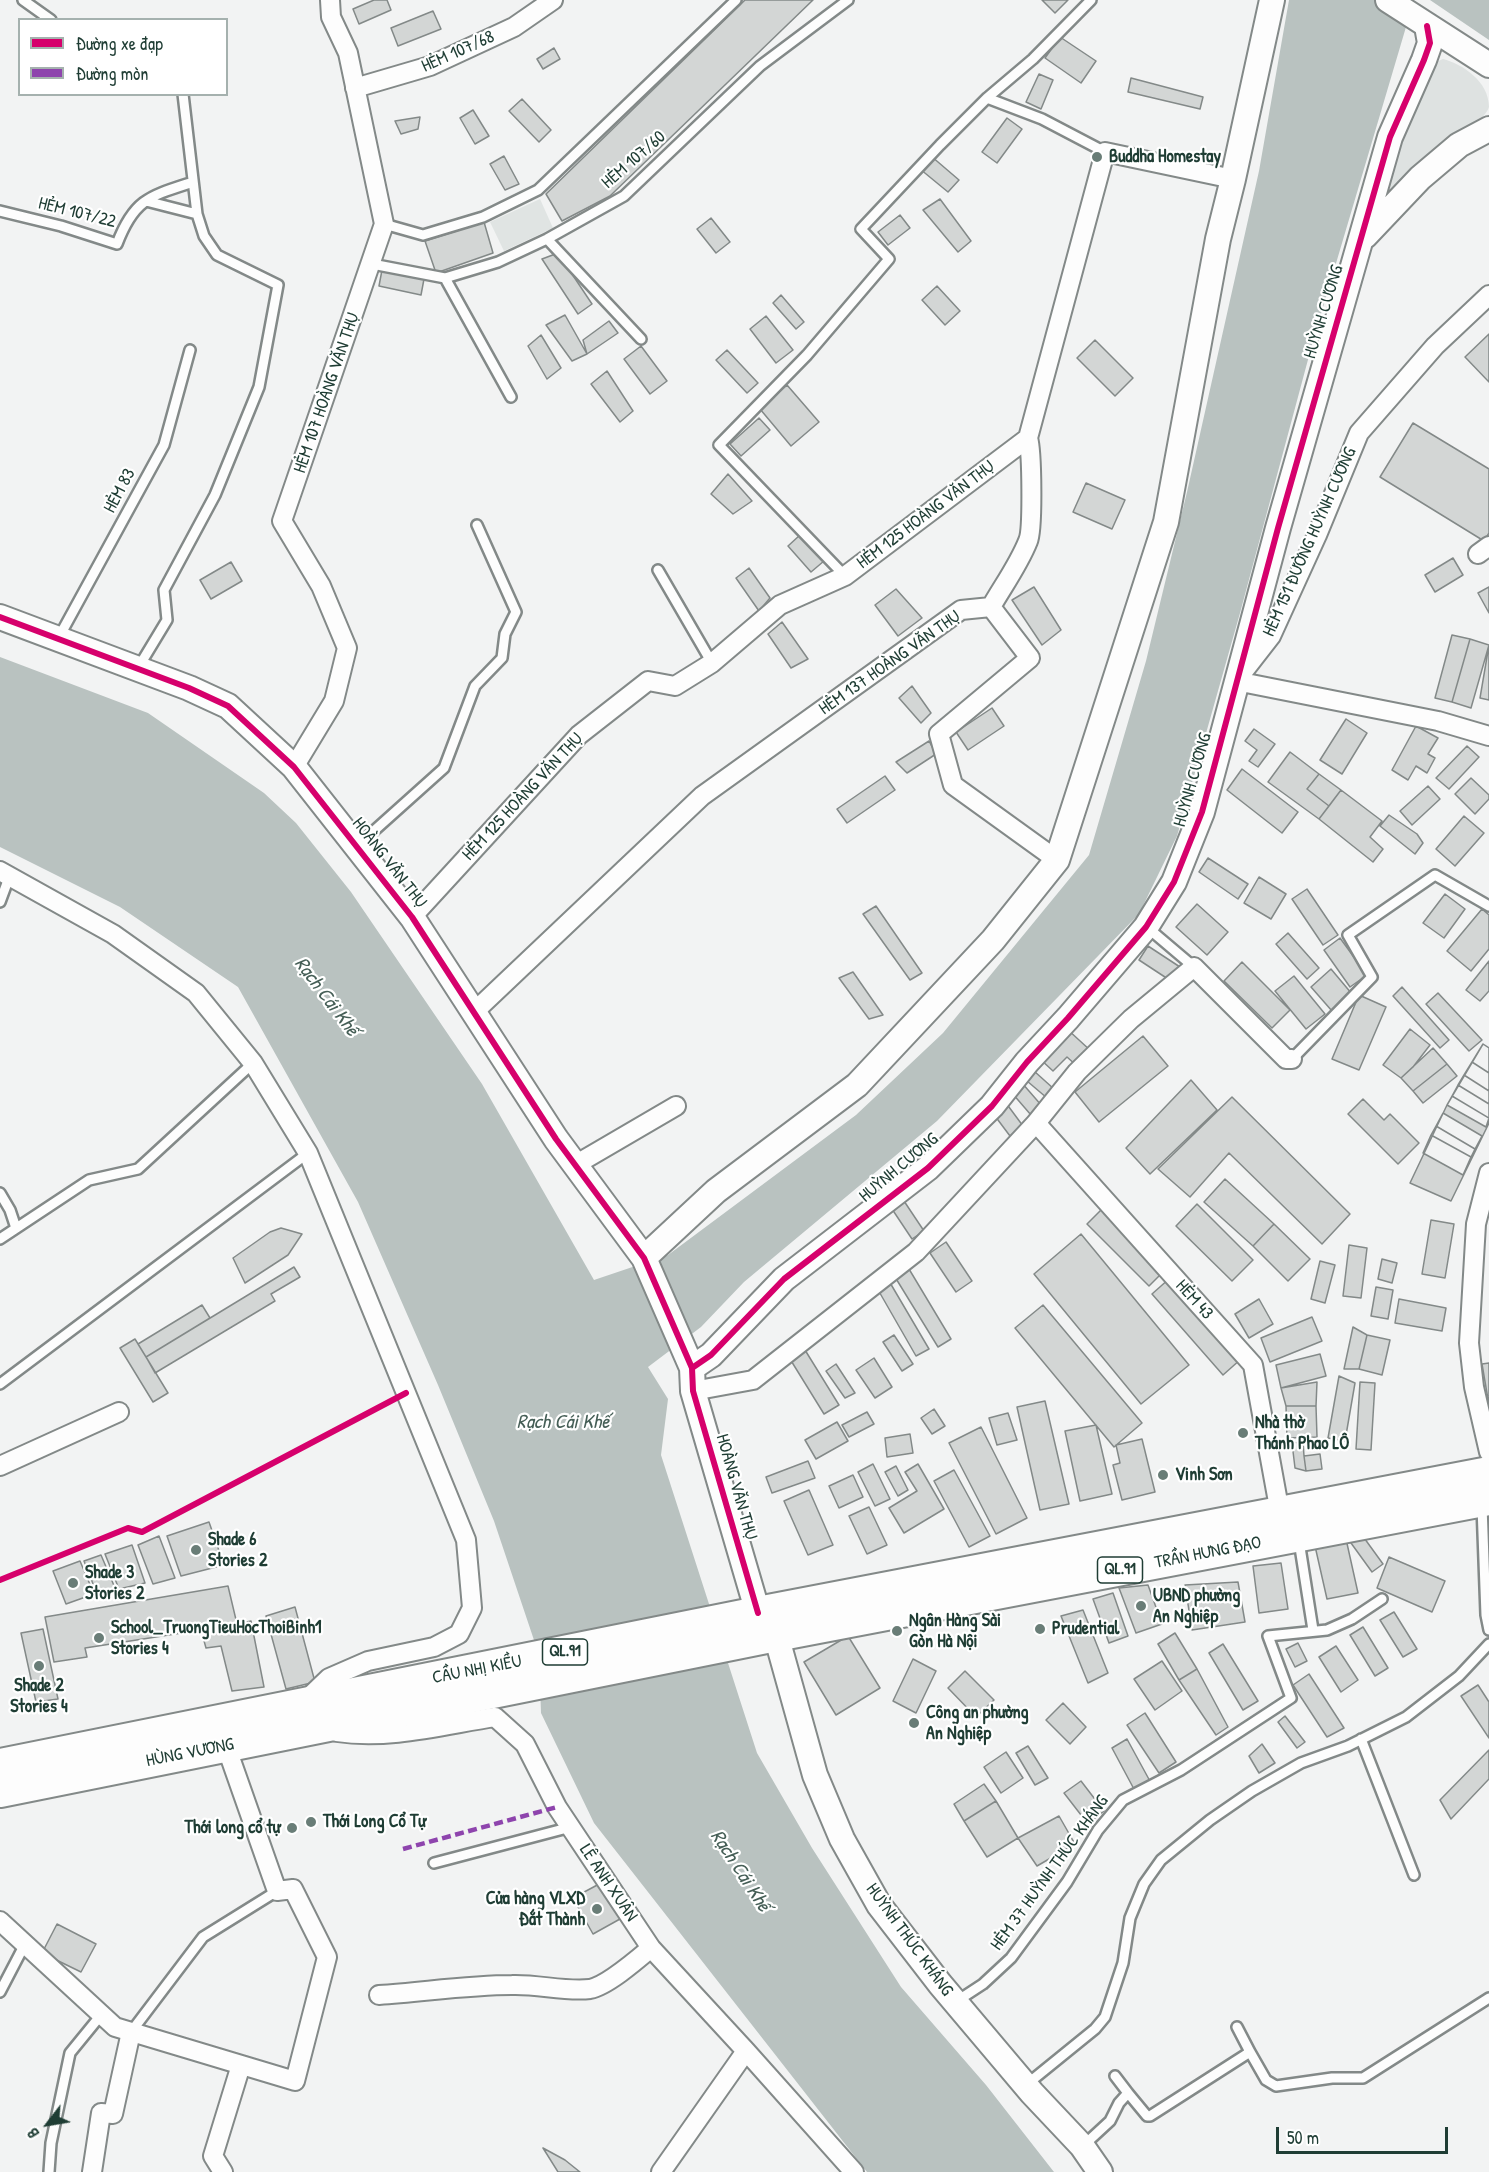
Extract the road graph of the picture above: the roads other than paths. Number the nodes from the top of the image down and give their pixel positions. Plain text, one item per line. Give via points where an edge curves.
1 (23, 0) edge
2 (330, 0) edge
3 (553, 0) edge
4 (736, 0) edge
5 (848, 0) edge
6 (1091, 0) edge
7 (1272, 0) edge
8 (1388, 0) edge
9 (48, 18) edge
10 (1422, 22) junction
11 (1489, 66) edge
12 (356, 88) junction
13 (183, 96) edge
14 (987, 98) junction
15 (1489, 129) edge
16 (1105, 152) junction
17 (1233, 179) junction
18 (193, 182) junction
19 (146, 201) junction
20 (0, 211) edge
21 (197, 214) junction
22 (384, 224) junction
23 (547, 238) junction
24 (1361, 240) junction
25 (372, 264) junction
26 (445, 278) junction
27 (1489, 295) edge
28 (641, 339) dead end
29 (190, 350) dead end
30 (512, 397) dead end
31 (1028, 438) junction
32 (477, 525) dead end
33 (658, 570) dead end
34 (845, 576) junction
35 (991, 608) junction
36 (0, 617) edge
37 (57, 639) junction
38 (712, 663) junction
39 (137, 669) junction
40 (1236, 681) junction
41 (1489, 736) edge
42 (294, 767) junction
43 (357, 846) junction
44 (1057, 860) junction
45 (5, 873) edge
46 (0, 902) edge
47 (1489, 906) edge
48 (412, 917) junction
49 (1146, 927) junction
50 (1194, 967) junction
51 (473, 1012) junction
52 (1292, 1059) joint
53 (253, 1063) junction
54 (676, 1106) dead end
55 (1036, 1123) junction
56 (308, 1153) junction
57 (575, 1165) junction
58 (1489, 1173) edge
59 (0, 1193) edge
60 (16, 1228) junction
61 (0, 1239) edge
62 (644, 1257) junction
63 (692, 1380) junction
64 (0, 1384) edge
65 (118, 1412) dead end
66 (1489, 1452) edge
67 (0, 1466) edge
68 (1487, 1491) edge
69 (1289, 1524) junction
70 (1382, 1599) dead end
71 (762, 1630) junction
72 (1313, 1630) junction
73 (1489, 1630) edge
74 (1489, 1644) edge
75 (376, 1704) joint
76 (310, 1717) junction
77 (1361, 1739) junction
78 (226, 1746) junction
79 (0, 1765) edge
80 (0, 1791) edge
81 (571, 1827) junction
82 (434, 1863) dead end
83 (1414, 1875) dead end
84 (277, 1891) junction
85 (0, 1921) edge
86 (25, 1944) junction
87 (651, 1948) junction
88 (0, 1992) edge
89 (379, 1995) dead end
90 (1489, 1998) edge
91 (955, 2002) junction
92 (101, 2015) junction
93 (1237, 2027) dead end
94 (132, 2032) junction
95 (746, 2051) junction
96 (1250, 2052) junction
97 (241, 2065) junction
98 (1114, 2076) dead end
99 (1026, 2085) junction
100 (1128, 2094) junction
101 (1082, 2146) junction
102 (50, 2172) edge
103 (92, 2172) edge
104 (222, 2172) edge
105 (661, 2172) edge
106 (854, 2172) edge
107 (1100, 2172) edge

1 - 9 lane
2 - 12 street, HẺM 107 HOÀNG VĂN THỤ via 331,17 348,53
3 - 12 street, HẺM 107/68 via 514,27 430,66
4 - 22 lane via 538,190 483,217 423,235
5 - 23 lane, HẺM 107/60 via 760,66 624,196
6 - 14 lane via 1033,59
7 - 17 street
8 - 10 street
10 - 11 street
10 - 24 street, HUỲNH CƯƠNG via 1430,43 1390,137
12 - 22 street, HẺM 107 HOÀNG VĂN THỤ
13 - 18 lane
14 - 16 lane via 1042,118
14 - 34 lane via 861,229 889,259 807,355 718,445
15 - 24 street via 1459,145 1420,178
16 - 17 street
16 - 31 street
17 - 44 street via 1218,238 1166,522
18 - 19 lane, HẺM 107/22
18 - 21 lane
19 - 20 lane, HẺM 107/22 via 125,223 117,244
19 - 21 lane
21 - 39 lane via 204,236 217,255 278,285 259,387 215,495 165,590 167,620
22 - 25 street, HẺM 107 HOÀNG VĂN THỤ
23 - 26 lane, HẺM 107/60 via 498,262
23 - 28 lane
24 - 40 street, HUỲNH CƯƠNG
25 - 26 lane, HẺM 107/60
25 - 42 street, HẺM 107 HOÀNG VĂN THỤ via 282,521 321,586 347,648 334,701
26 - 30 lane
27 - 40 street, HẺM 151 ĐƯỜNG HUỲNH CƯƠNG via 1436,346 1359,434 1271,636
29 - 37 lane, HẺM 83 via 164,445
31 - 34 street, HẺM 125 HOÀNG VĂN THỤ
31 - 35 street via 1029,540
32 - 43 lane via 516,612 505,634 502,658 476,686 444,768
33 - 38 lane
34 - 38 street, HẺM 125 HOÀNG VĂN THỤ via 780,605
35 - 44 street via 1030,658 939,734 953,785
35 - 51 street, HẺM 137 HOÀNG VĂN THỤ via 961,610 702,796
36 - 37 street, HOÀNG VĂN THỤ
37 - 39 street, HOÀNG VĂN THỤ
38 - 48 street, HẺM 125 HOÀNG VĂN THỤ via 675,686 648,681 579,735
39 - 42 street, HOÀNG VĂN THỤ via 228,706
40 - 41 street via 1438,721
40 - 49 street, HUỲNH CƯƠNG via 1202,812 1174,882
42 - 43 street, HOÀNG VĂN THỤ
43 - 48 street, HOÀNG VĂN THỤ
44 - 62 street via 993,940 857,1085 716,1191
45 - 46 lane
45 - 53 street via 112,934 196,993
47 - 52 lane via 1435,875 1348,935 1372,977
48 - 51 street, HOÀNG VĂN THỤ
49 - 50 lane
49 - 63 street, HUỲNH CƯƠNG via 984,1114 927,1168 784,1279
50 - 52 street via 1286,1059
50 - 55 street via 1131,1019 1077,1072
51 - 57 street, HOÀNG VĂN THỤ
53 - 56 street
53 - 60 lane via 138,1169 89,1180
54 - 57 street
55 - 63 street via 916,1252 753,1380
55 - 69 street, HẺM 43 via 1253,1365
56 - 64 lane
56 - 76 street via 466,1540 472,1608 459,1634 434,1647 368,1661 329,1678
57 - 62 street, HOÀNG VĂN THỤ
58 - 66 street via 1476,1224 1469,1343 1474,1387
59 - 60 lane
60 - 61 lane
62 - 63 street, HOÀNG VĂN THỤ
63 - 71 street, HOÀNG VĂN THỤ
65 - 67 street
68 - 69 highway, TRẦN HƯNG ĐẠO / QL.91
68 - 73 lane
69 - 71 highway, TRẦN HƯNG ĐẠO / QL.91
69 - 72 lane
70 - 72 lane, HẺM 37 HUỲNH THÚC KHÁNG via 1328,1630
71 - 75 highway, CẦU NHỊ KIỀU / QL.91
71 - 91 street, HUỲNH THÚC KHÁNG via 842,1839 879,1905
72 - 91 lane, HẺM 37 HUỲNH THÚC KHÁNG via 1268,1636 1291,1698 1181,1770 1123,1800 1098,1830 1067,1882 1011,1958 983,1984
74 - 77 lane via 1459,1676 1406,1717
75 - 76 highway, HÙNG VƯƠNG / QL.91
76 - 78 highway, HÙNG VƯƠNG / QL.91
76 - 79 highway, HÙNG VƯƠNG / QL.91
76 - 81 street, LÊ ANH XUÂN via 339,1732 376,1735 495,1717 525,1744
77 - 83 lane
77 - 99 lane via 1301,1763 1252,1791 1161,1860 1144,1884 1130,1918 1123,1963 1105,2017
78 - 80 highway, HÙNG VƯƠNG / QL.91
78 - 84 street
81 - 82 lane
81 - 87 street, LÊ ANH XUÂN
84 - 94 lane via 203,1937
84 - 97 street via 293,1889 327,1957 295,2081
85 - 86 street
86 - 88 lane
86 - 92 street
87 - 89 street via 630,1967 592,1989 480,1985
87 - 95 street, LÊ ANH XUÂN
90 - 96 lane via 1363,2078 1276,2086 1266,2080
91 - 99 street, HUỲNH THÚC KHÁNG
92 - 94 street via 115,2027
92 - 102 lane via 70,2053 51,2143
93 - 96 lane
94 - 97 street
94 - 103 street via 113,2114 101,2113
95 - 105 street
95 - 106 street, LÊ ANH XUÂN
96 - 100 lane via 1150,2116
97 - 104 street via 213,2156
98 - 100 lane
99 - 101 street, HUỲNH THÚC KHÁNG
100 - 101 lane via 1110,2121
101 - 107 street, HUỲNH THÚC KHÁNG

